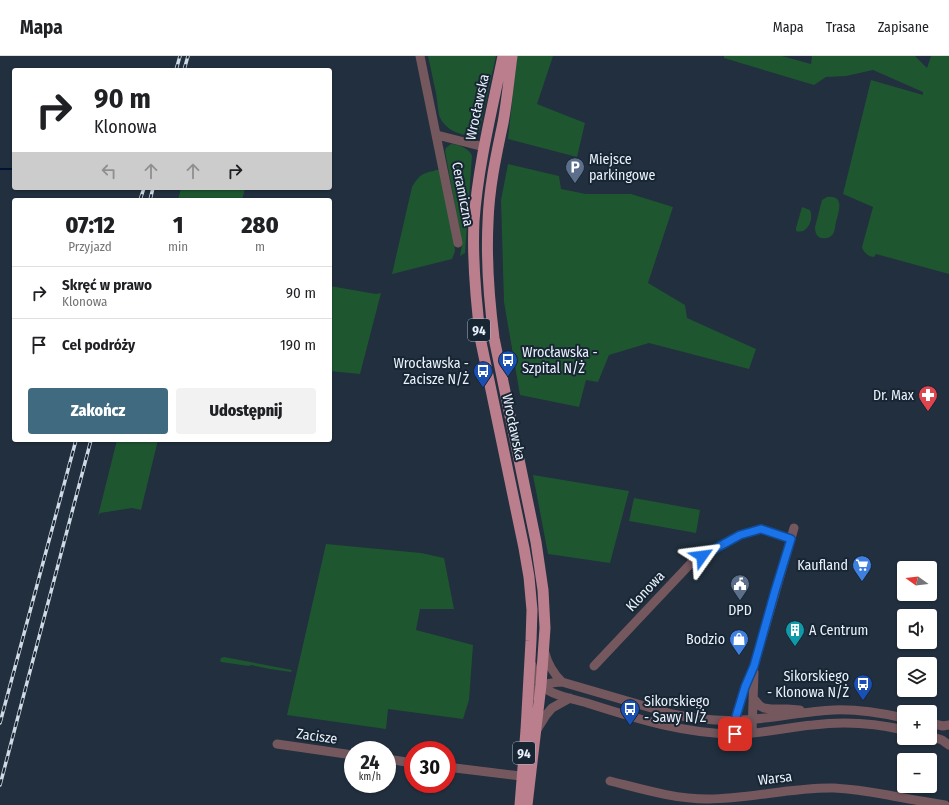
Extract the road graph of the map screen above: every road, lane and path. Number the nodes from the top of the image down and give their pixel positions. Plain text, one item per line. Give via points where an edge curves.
1 (420, 56) edge
2 (503, 56) edge
3 (512, 56) edge
4 (437, 135) junction
5 (484, 147) junction
6 (458, 243) dead end
7 (794, 528) dead end
8 (791, 539) junction
9 (544, 648) junction
10 (530, 660) junction
11 (594, 666) dead end
12 (754, 666) junction
13 (562, 682) junction
14 (541, 686) junction
15 (570, 698) junction
16 (753, 698) junction
17 (528, 701) junction
18 (809, 712) junction
19 (897, 717) edge
20 (735, 720) junction
21 (752, 720) junction
22 (937, 725) edge
23 (949, 725) edge
24 (897, 729) edge
25 (536, 731) junction
26 (752, 733) junction
27 (735, 734) junction
28 (937, 738) edge
29 (277, 744) dead end
30 (949, 745) edge
31 (344, 754) edge
32 (456, 768) edge
33 (521, 776) junction
34 (610, 781) dead end
35 (520, 805) edge
36 (527, 805) edge
37 (945, 805) edge

1 - 4 street, Ceramiczna
2 - 5 main road, Wrocławska / 94
3 - 9 main road, Wrocławska / 94 via 490,197 489,286 494,338 539,559 543,590
4 - 5 street
4 - 6 street, Ceramiczna
5 - 10 main road, Wrocławska / 94 via 474,221 477,308 481,342 529,577 532,610
7 - 8 street
8 - 11 street, Klonowa via 761,529 740,535 694,561
8 - 12 street
9 - 13 street via 548,663
9 - 14 main road, Wrocławska / 94
10 - 14 street via 536,680
10 - 17 main road, Wrocławska / 94
12 - 16 street
12 - 20 street
13 - 14 street
13 - 20 street via 685,717
14 - 15 street
14 - 17 street via 533,691
14 - 25 main road, Wrocławska / 94
15 - 25 street via 552,708
15 - 27 street via 675,728
16 - 18 street via 764,708
16 - 21 street
17 - 33 main road, Wrocławska / 94
18 - 19 street via 860,710
18 - 21 street
20 - 21 street
20 - 27 street
21 - 26 street
22 - 23 street
24 - 26 street via 870,724 830,723
25 - 36 main road, Wrocławska / 94
26 - 27 street
28 - 30 street
29 - 31 street, Zacisze
32 - 33 street
33 - 35 main road, Wrocławska / 94
34 - 37 street, Warsa via 690,798 709,799 809,788 836,788

